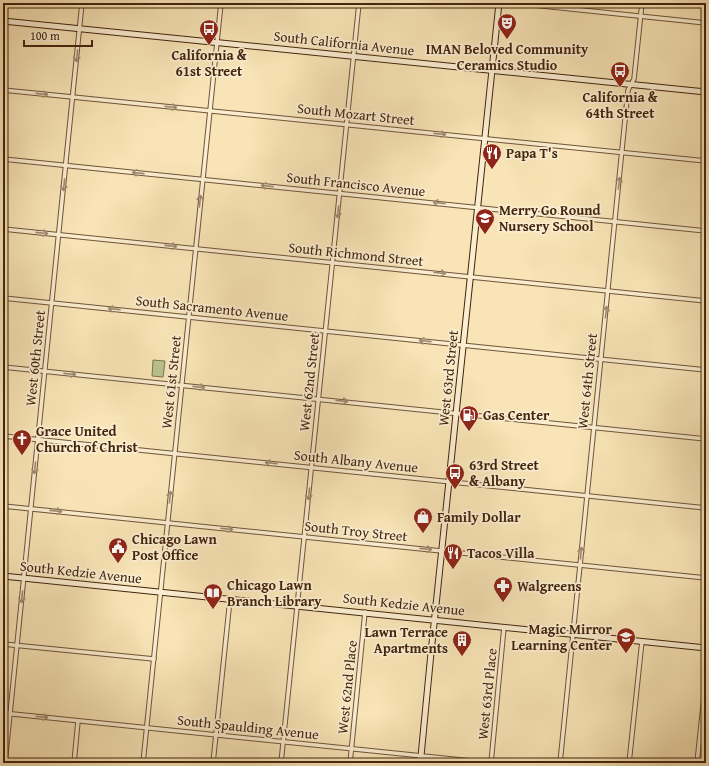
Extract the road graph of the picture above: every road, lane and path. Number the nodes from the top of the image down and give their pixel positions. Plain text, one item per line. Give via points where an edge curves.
1 (82, 3) edge
2 (221, 3) edge
3 (360, 3) edge
4 (498, 3) edge
5 (514, 3) edge
6 (642, 3) edge
7 (640, 16) junction
8 (3, 21) edge
9 (706, 23) edge
10 (80, 28) junction
11 (216, 42) junction
12 (354, 56) junction
13 (492, 70) junction
14 (631, 85) junction
15 (3, 90) edge
16 (706, 92) edge
17 (73, 97) junction
18 (210, 111) junction
19 (347, 125) junction
20 (484, 139) junction
21 (622, 153) junction
22 (3, 159) edge
23 (706, 161) edge
24 (66, 165) junction
25 (203, 179) junction
26 (340, 193) junction
27 (477, 207) junction
28 (615, 221) junction
29 (3, 229) edge
30 (706, 231) edge
31 (59, 235) junction
32 (196, 248) junction
33 (333, 262) junction
34 (471, 276) junction
35 (608, 291) junction
36 (3, 298) edge
37 (706, 301) edge
38 (52, 303) junction
39 (189, 317) junction
40 (326, 331) junction
41 (463, 345) junction
42 (601, 359) junction
43 (3, 367) edge
44 (706, 370) edge
45 (45, 371) junction
46 (182, 385) junction
47 (319, 399) junction
48 (456, 413) junction
49 (594, 427) junction
50 (3, 436) edge
51 (706, 438) edge
52 (38, 440) junction
53 (175, 454) junction
54 (312, 468) junction
55 (449, 481) junction
56 (587, 496) junction
57 (3, 506) edge
58 (706, 508) edge
59 (31, 509) junction
60 (168, 523) junction
61 (304, 537) junction
62 (442, 551) junction
63 (580, 565) junction
64 (3, 576) edge
65 (24, 578) junction
66 (706, 578) edge
67 (161, 592) junction
68 (230, 599) junction
69 (298, 605) junction
70 (365, 612) junction
71 (435, 619) junction
72 (504, 626) junction
73 (573, 634) junction
74 (642, 641) junction
75 (3, 644) edge
76 (17, 646) junction
77 (706, 648) edge
78 (154, 659) junction
79 (706, 677) edge
80 (3, 713) edge
81 (10, 714) junction
82 (78, 721) junction
83 (147, 728) junction
84 (216, 735) junction
85 (284, 742) junction
86 (352, 749) junction
87 (421, 756) junction
88 (5, 763) edge
89 (74, 763) edge
90 (143, 763) edge
91 (213, 763) edge
92 (282, 763) edge
93 (350, 763) edge
94 (418, 763) edge
95 (423, 763) edge
96 (491, 763) edge
97 (560, 763) edge
98 (629, 763) edge
99 (697, 763) edge

1 - 10 street, West 60th Street
2 - 11 street, West 61st Street
3 - 12 street, West 62nd Street
4 - 13 main road, West 63rd Street
5 - 7 street
6 - 7 street, West 64th Street
7 - 9 street
7 - 14 street, West 64th Street via 634,79
8 - 10 main road, South California Avenue
10 - 11 main road, South California Avenue
10 -> 17 street, West 60th Street
11 - 12 main road, South California Avenue
11 - 18 street, West 61st Street
12 - 13 main road, South California Avenue
12 - 19 street, West 62nd Street
13 - 14 main road, South California Avenue
13 - 20 main road, West 63rd Street
14 - 16 main road, South California Avenue
14 - 21 street, West 64th Street via 628,90
15 -> 17 street, South Mozart Street
17 -> 18 street, South Mozart Street
17 - 24 street, West 60th Street
18 - 19 street, South Mozart Street
18 - 25 street, West 61st Street
19 -> 20 street, South Mozart Street
19 - 26 street, West 62nd Street
20 - 21 street, South Mozart Street
20 - 27 main road, West 63rd Street
21 - 23 street, South Mozart Street
28 -> 21 street, West 64th Street
22 - 24 street, South Francisco Avenue
25 -> 24 street, South Francisco Avenue
24 -> 31 street, West 60th Street
26 -> 25 street, South Francisco Avenue
32 -> 25 street, West 61st Street
27 -> 26 street, South Francisco Avenue
26 -> 33 street, West 62nd Street
27 - 28 street, South Francisco Avenue
27 - 34 main road, West 63rd Street
28 - 30 street, South Francisco Avenue
28 - 35 street, West 64th Street
29 -> 31 street, South Richmond Street
31 -> 32 street, South Richmond Street
31 - 38 street, West 60th Street
32 - 33 street, South Richmond Street
32 - 39 street, West 61st Street
33 -> 34 street, South Richmond Street
33 - 40 street, West 62nd Street
34 - 35 street, South Richmond Street
34 - 41 main road, West 63rd Street
35 - 37 street, South Richmond Street
42 -> 35 street, West 64th Street
36 - 38 street, South Sacramento Avenue
39 -> 38 street, South Sacramento Avenue
38 - 45 street, West 60th Street
39 - 40 street, South Sacramento Avenue
39 - 46 street, West 61st Street
41 -> 40 street, South Sacramento Avenue
40 - 47 street, West 62nd Street
41 - 42 street, South Sacramento Avenue
41 - 48 main road, West 63rd Street
42 - 44 street, South Sacramento Avenue
42 - 49 street, West 64th Street
43 - 45 street
45 -> 46 street
45 - 52 street, West 60th Street
46 -> 47 street
46 - 53 street, West 61st Street
47 -> 48 street
47 - 54 street, West 62nd Street
48 - 49 street
48 - 55 main road, West 63rd Street
49 - 51 street
49 - 56 street, West 64th Street
50 - 52 street, South Albany Avenue
52 - 53 street, South Albany Avenue
52 -> 59 street, West 60th Street
54 -> 53 street, South Albany Avenue
60 -> 53 street, West 61st Street
54 - 55 street, South Albany Avenue
54 -> 61 street, West 62nd Street
55 - 56 street, South Albany Avenue
55 - 62 main road, West 63rd Street
56 - 58 street, South Albany Avenue
63 -> 56 street, West 64th Street
57 - 59 street, South Troy Street
59 -> 60 street, South Troy Street
59 - 65 street, West 60th Street
60 -> 61 street, South Troy Street
60 - 67 street, West 61st Street
61 -> 62 street, South Troy Street
61 - 69 street, West 62nd Street
62 - 63 street, South Troy Street
62 - 71 main road, West 63rd Street
63 - 66 street, South Troy Street
63 - 73 street, West 64th Street
64 - 65 main road, South Kedzie Avenue
65 - 67 main road, South Kedzie Avenue
65 -> 76 street, West 60th Street
67 - 68 main road, South Kedzie Avenue
67 - 78 street, West 61st Street
68 - 69 main road, South Kedzie Avenue
68 - 84 street
69 - 70 main road, South Kedzie Avenue
69 - 85 street, West 62nd Street
70 - 71 main road, South Kedzie Avenue
70 - 86 street, West 62nd Place
71 - 72 main road, South Kedzie Avenue
71 - 87 main road, West 63rd Street
72 - 73 main road, South Kedzie Avenue
72 - 96 street, West 63rd Place
73 - 74 main road, South Kedzie Avenue
73 - 97 street, West 64th Street
74 - 77 main road, South Kedzie Avenue
74 - 98 street
75 - 76 street
76 - 78 street
76 - 81 street, West 60th Street
78 - 83 street, West 61st Street
79 - 99 street
80 - 81 street, South Spaulding Avenue
81 -> 82 street, South Spaulding Avenue
81 - 88 street, West 60th Street
82 - 83 street, South Spaulding Avenue
82 - 89 street
83 - 84 street, South Spaulding Avenue
83 - 90 street, West 61st Street
84 - 85 street, South Spaulding Avenue
84 - 91 street
85 - 86 street, South Spaulding Avenue
85 - 92 street, West 62nd Street
86 - 87 street, South Spaulding Avenue
86 - 93 street, West 62nd Place
87 - 94 main road, West 63rd Street
87 - 95 main road, West 63rd Street
87 - 96 street, South Spaulding Avenue

